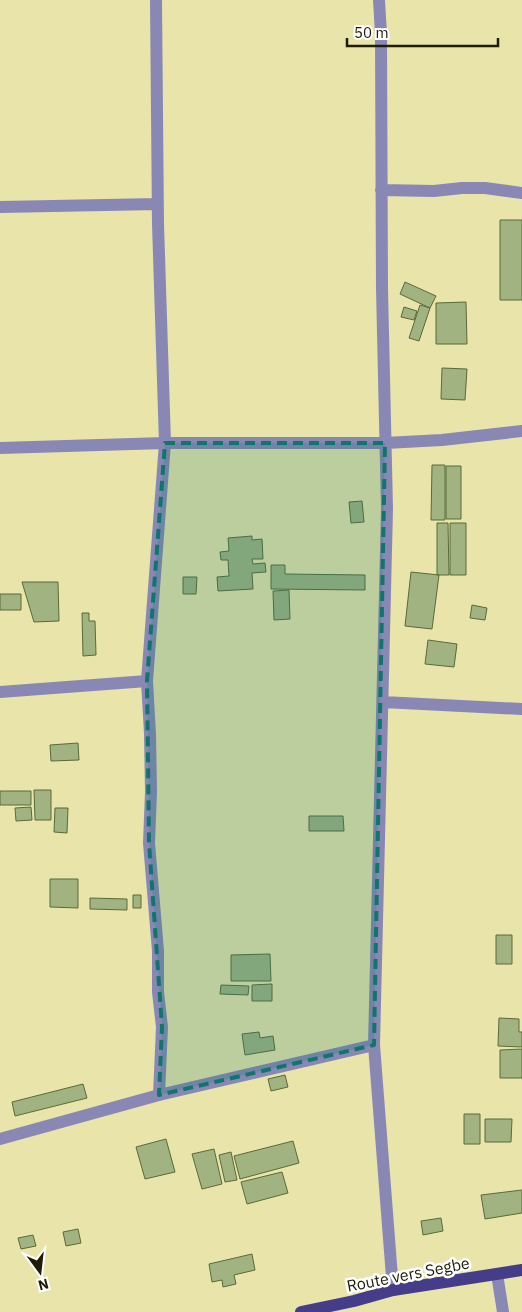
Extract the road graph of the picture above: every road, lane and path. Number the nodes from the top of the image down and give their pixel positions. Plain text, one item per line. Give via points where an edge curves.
1 (156, 0) edge
2 (378, 0) edge
3 (381, 190) junction
4 (522, 193) edge
5 (158, 204) junction
6 (0, 207) edge
7 (522, 431) edge
8 (386, 442) junction
9 (165, 443) junction
10 (0, 448) edge
11 (147, 681) junction
12 (0, 692) edge
13 (383, 702) junction
14 (522, 709) edge
15 (374, 1045) junction
16 (159, 1095) junction
17 (0, 1139) edge
18 (522, 1270) edge
19 (496, 1274) junction
20 (393, 1290) junction
21 (301, 1312) edge
22 (503, 1312) edge

1 - 5 street
2 - 3 street
3 - 4 street via 485,188
3 - 8 street
5 - 6 street
5 - 9 street
7 - 8 street via 442,440
8 - 9 street
8 - 13 street
9 - 10 street
9 - 11 street
11 - 12 street
11 - 16 street via 151,792 149,843 162,1027
13 - 14 street
13 - 15 street
15 - 16 street
15 - 20 street
16 - 17 street
18 - 19 main road, Route vers Segbe
19 - 20 main road, Route vers Segbe
19 - 22 street
20 - 21 main road, Route vers Segbe

